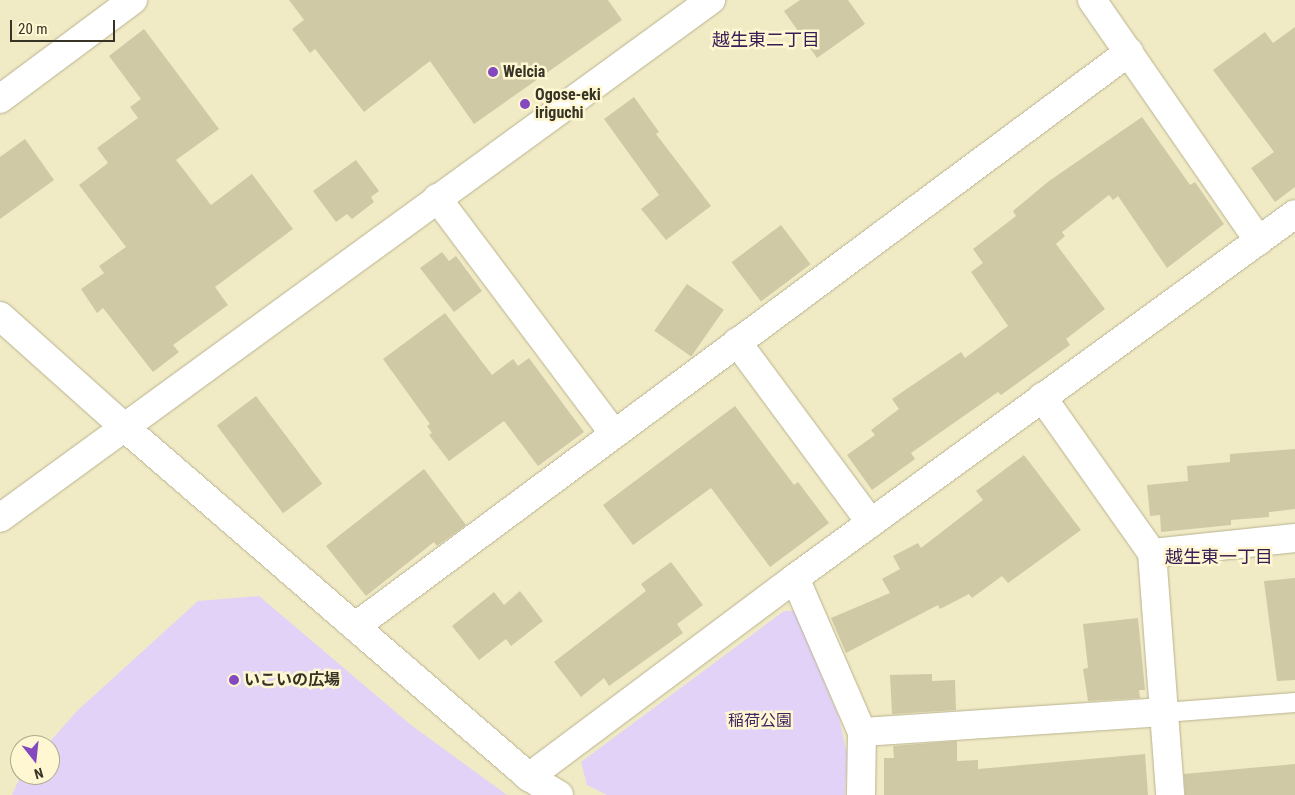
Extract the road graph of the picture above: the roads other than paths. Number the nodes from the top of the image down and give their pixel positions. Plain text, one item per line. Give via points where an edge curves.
1 (133, 0) edge
2 (711, 0) edge
3 (1092, 0) edge
4 (681, 9) edge
5 (1129, 52) junction
6 (0, 99) edge
7 (437, 198) junction
8 (1295, 214) edge
9 (1259, 241) junction
10 (0, 316) edge
11 (737, 342) junction
12 (1042, 398) junction
13 (123, 426) junction
14 (614, 434) junction
15 (0, 518) edge
16 (871, 522) junction
17 (1295, 538) edge
18 (1152, 553) junction
19 (795, 578) junction
20 (356, 626) junction
21 (1295, 702) edge
22 (1164, 712) junction
23 (862, 732) junction
24 (529, 777) junction
25 (559, 795) edge
26 (861, 795) edge
27 (1170, 795) edge

1 - 6 street
2 - 4 street
3 - 5 street
4 - 7 street
5 - 9 street
5 - 11 street
7 - 13 street
7 - 14 street
8 - 9 street
9 - 12 street
10 - 13 street
11 - 14 street
11 - 16 street
12 - 16 street
12 - 18 street
13 - 15 street
13 - 20 street
14 - 20 street
16 - 19 street
17 - 18 street
18 - 22 street
19 - 23 street
19 - 24 street
20 - 24 street
21 - 22 lane
22 - 23 street
22 - 27 street
23 - 26 street
24 - 25 street

